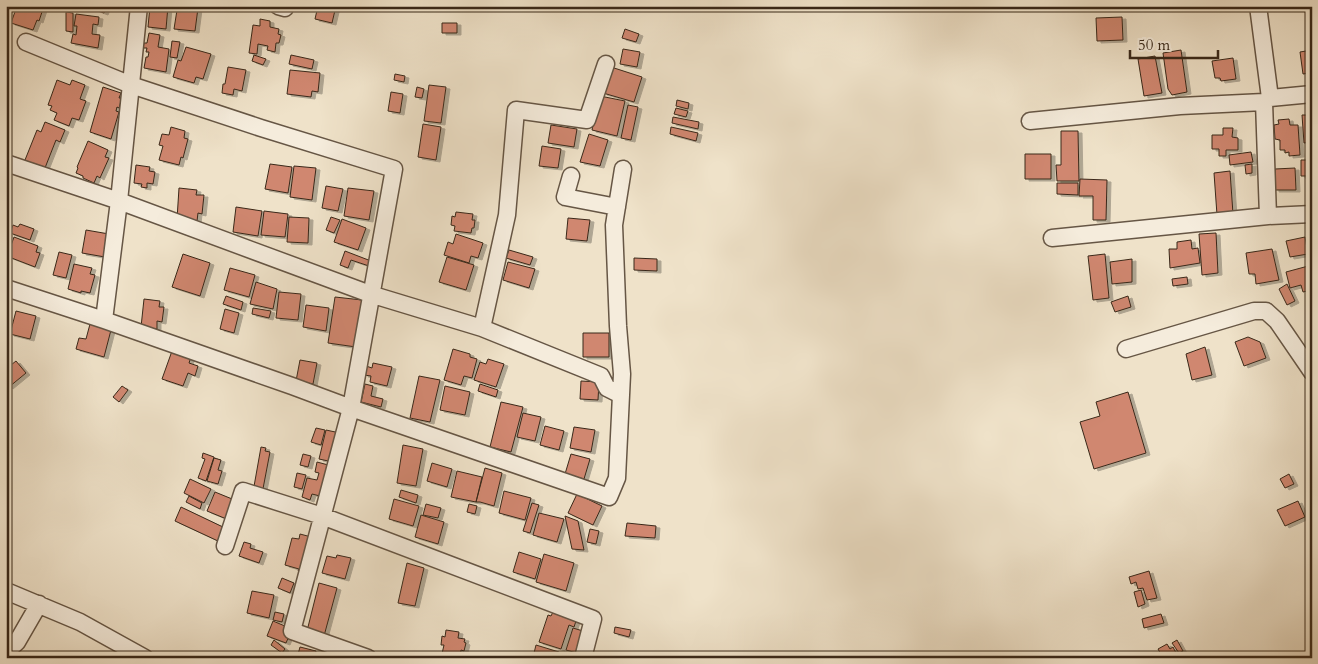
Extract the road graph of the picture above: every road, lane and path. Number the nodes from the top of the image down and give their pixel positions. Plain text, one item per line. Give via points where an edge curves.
1 (139, 6) edge
2 (1258, 6) edge
3 (26, 42) dead end
4 (606, 64) dead end
5 (131, 85) junction
6 (1312, 94) edge
7 (1267, 100) junction
8 (1030, 122) dead end
9 (6, 163) edge
10 (623, 170) dead end
11 (571, 176) dead end
12 (119, 201) junction
13 (616, 207) junction
14 (1312, 214) edge
15 (1268, 216) junction
16 (1052, 238) dead end
17 (6, 288) edge
18 (370, 294) junction
19 (104, 320) junction
20 (482, 328) junction
21 (1126, 349) dead end
22 (1312, 372) edge
23 (621, 395) junction
24 (350, 408) junction
25 (322, 516) junction
26 (225, 546) dead end
27 (6, 591) edge
28 (38, 604) junction
29 (6, 652) edge
30 (145, 658) edge
31 (368, 658) edge
32 (583, 658) edge

1 - 5 street
2 - 7 street
3 - 5 street
4 - 20 street via 587,120 516,110 507,215
5 - 12 street
5 - 18 street via 394,169
6 - 7 street
7 - 8 street
7 - 15 street
9 - 12 street
10 - 13 street
11 - 13 street via 565,197
12 - 18 street
12 - 19 street
13 - 23 street
14 - 15 street
15 - 16 street
17 - 19 street
18 - 20 street
18 - 24 street
19 - 24 street
20 - 23 street via 601,376 606,388
21 - 22 street via 1266,310
23 - 24 street via 617,478 609,497
24 - 25 street
25 - 26 street via 243,491
25 - 31 street via 292,631
25 - 32 street via 593,619
27 - 28 street
28 - 29 street via 17,642
28 - 30 street via 80,622

